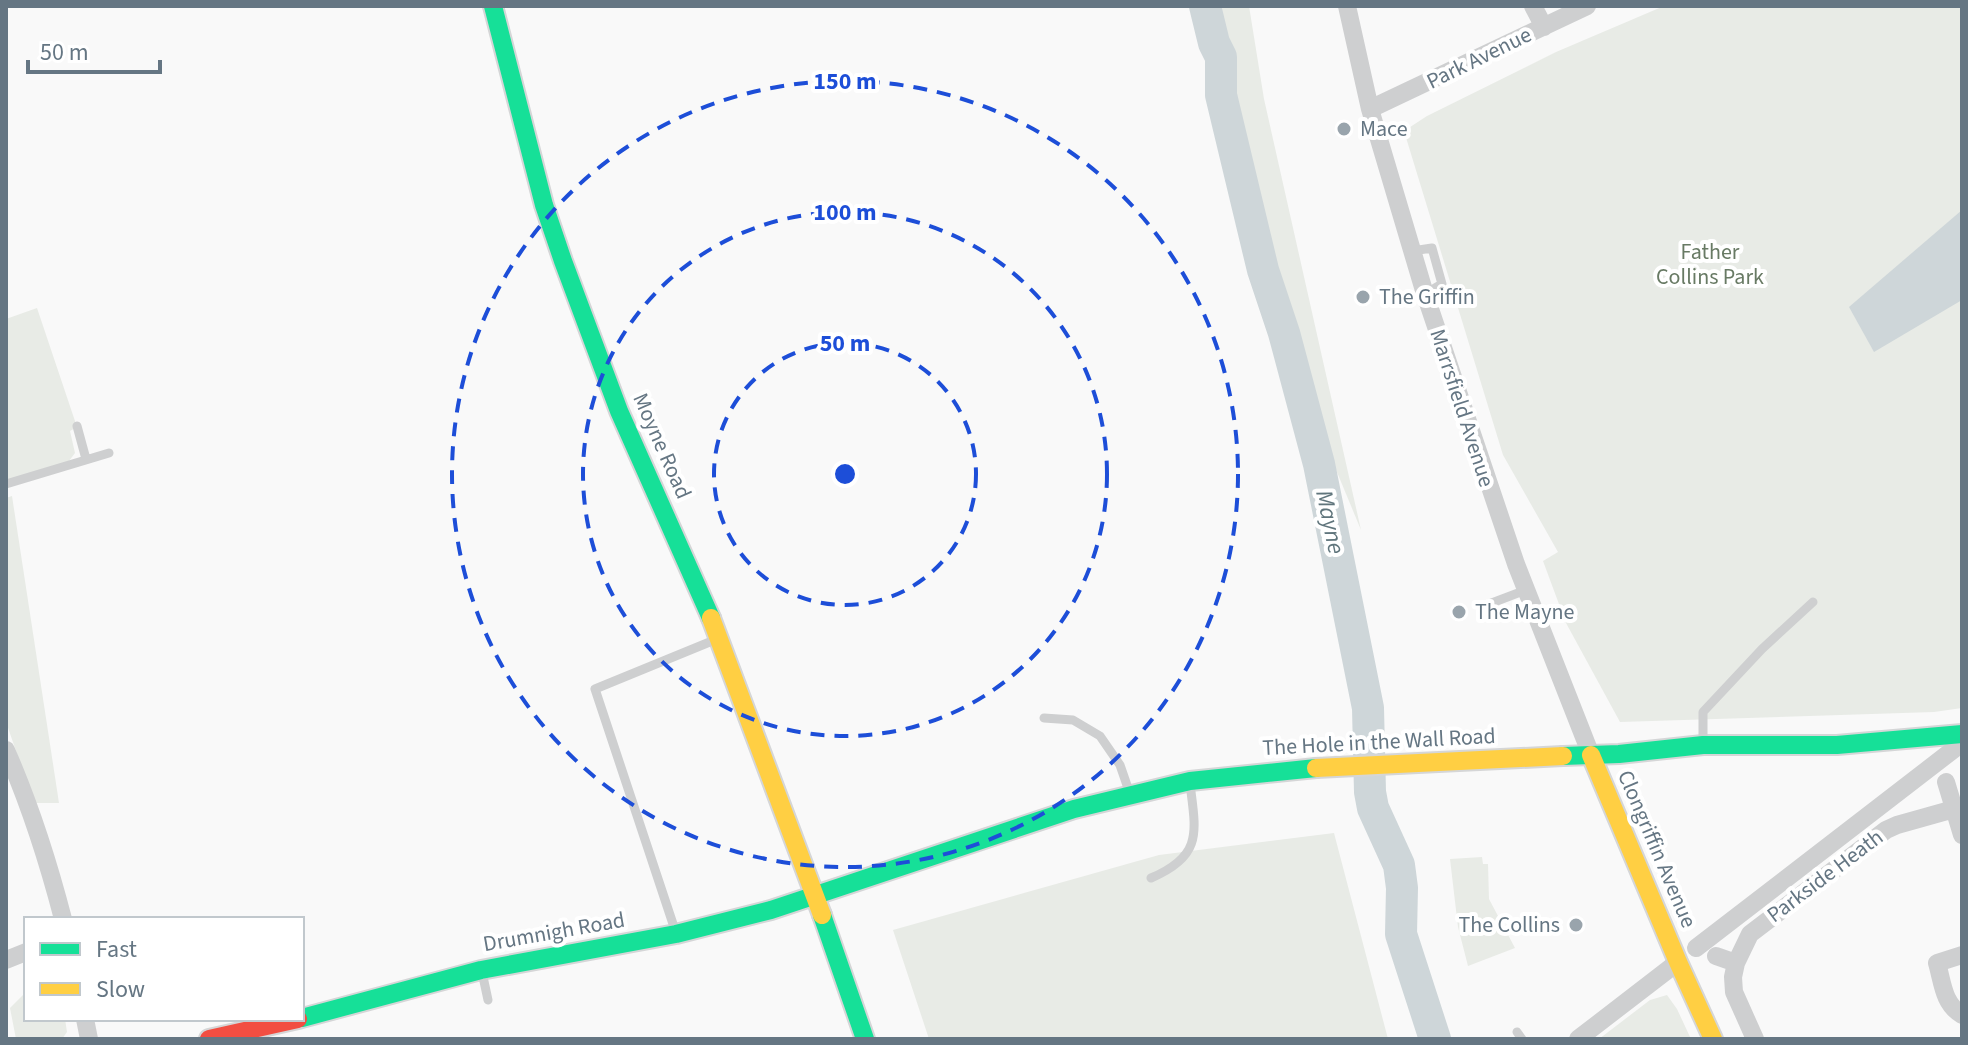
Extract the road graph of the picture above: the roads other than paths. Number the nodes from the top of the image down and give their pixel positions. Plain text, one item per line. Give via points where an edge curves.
1 (493, 6) edge
2 (1347, 6) edge
3 (1533, 6) edge
4 (1587, 6) edge
5 (1544, 27) junction
6 (1370, 109) junction
7 (77, 426) dead end
8 (109, 453) dead end
9 (86, 459) junction
10 (6, 484) edge
11 (1526, 590) junction
12 (1813, 602) dead end
13 (1489, 604) dead end
14 (720, 638) junction
15 (1044, 718) dead end
16 (1962, 734) edge
17 (1962, 743) edge
18 (1703, 745) junction
19 (6, 750) edge
20 (1591, 755) junction
21 (12, 778) edge
22 (1190, 781) junction
23 (1946, 782) dead end
24 (1130, 794) junction
25 (1954, 809) junction
26 (1962, 835) edge
27 (1151, 878) dead end
28 (815, 896) junction
29 (62, 917) edge
30 (676, 934) junction
31 (1696, 948) dead end
32 (1962, 955) edge
33 (1716, 956) dead end
34 (1678, 962) junction
35 (1736, 963) junction
36 (481, 970) junction
37 (488, 1000) dead end
38 (1962, 1015) edge
39 (304, 1017) edge
40 (287, 1021) edge
41 (209, 1039) edge
42 (865, 1039) edge
43 (1578, 1039) edge
44 (1713, 1039) edge
45 (1755, 1039) edge

1 - 14 main road, Moyne Road via 563,261 619,411
2 - 6 street, Marrsfield Avenue
3 - 5 street
4 - 5 street, Park Avenue
5 - 6 street, Park Avenue
6 - 11 street, Marrsfield Avenue via 1425,294
7 - 9 lane
8 - 9 lane
9 - 10 lane
11 - 13 lane
11 - 20 street, Marrsfield Avenue
12 - 18 lane via 1703,712
14 - 28 main road, Moyne Road
14 - 30 lane via 595,689
15 - 24 lane via 1073,720 1100,736 1120,765
16 - 18 main road, The Hole in the Wall Road via 1837,745
17 - 31 street
18 - 20 main road, The Hole in the Wall Road
19 - 21 street
20 - 22 main road, The Hole in the Wall Road via 1321,767
20 - 34 main road, Clongriffin Avenue
21 - 29 street via 51,873
22 - 24 main road, The Hole in the Wall Road
22 - 27 lane via 1196,827 1190,850 1170,870
23 - 25 street
24 - 28 main road, The Hole in the Wall Road
25 - 26 street
25 - 35 street, Parkside Heath via 1886,830 1750,934
28 - 30 main road, Drumnigh Road
28 - 42 main road, Moyne Road
30 - 36 main road, Drumnigh Road
32 - 38 street via 1937,963 1948,1003
33 - 35 street
34 - 43 street
34 - 44 main road, Clongriffin Avenue
35 - 45 street via 1734,992
36 - 37 lane
36 - 39 main road, Drumnigh Road
40 - 41 main road, Drumnigh Road

